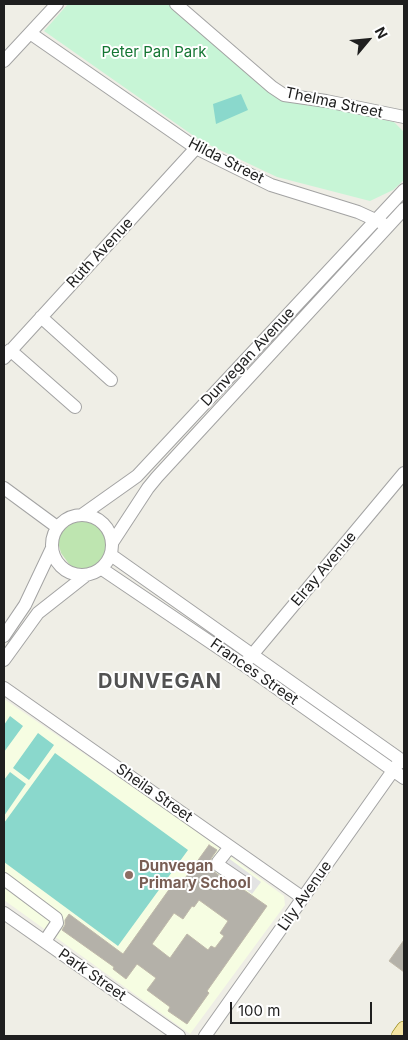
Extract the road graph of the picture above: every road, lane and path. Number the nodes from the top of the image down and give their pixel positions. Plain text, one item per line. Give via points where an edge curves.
1 (176, 4) edge
2 (51, 6) edge
3 (30, 33) junction
4 (4, 61) edge
5 (404, 117) edge
6 (196, 148) junction
7 (404, 190) edge
8 (404, 209) edge
9 (382, 223) junction
10 (41, 317) junction
11 (284, 318) junction
12 (294, 328) junction
13 (7, 354) edge
14 (237, 369) junction
15 (248, 379) junction
16 (111, 380) dead end
17 (75, 407) dead end
18 (184, 425) junction
19 (196, 436) junction
20 (404, 473) edge
21 (137, 476) junction
22 (4, 488) edge
23 (148, 488) junction
24 (82, 515) junction
25 (58, 527) junction
26 (52, 548) junction
27 (112, 549) junction
28 (102, 569) junction
29 (85, 576) junction
30 (25, 605) junction
31 (38, 613) junction
32 (4, 636) edge
33 (4, 660) edge
34 (248, 660) junction
35 (4, 688) edge
36 (401, 762) edge
37 (404, 778) edge
38 (230, 847) junction
39 (4, 878) edge
40 (243, 882) dead end
41 (304, 898) junction
42 (4, 913) edge
43 (44, 942) junction
44 (404, 1029) edge
45 (179, 1036) edge
46 (205, 1036) edge
47 (399, 1036) edge

1 - 5 street, Thelma Street via 284,95
2 - 3 street
3 - 4 street
3 - 6 street, Hilda Street
6 - 9 street, Hilda Street via 271,184
6 - 10 street, Ruth Avenue
7 - 9 street, Dunvegan Avenue
8 - 9 street, Dunvegan Avenue
9 - 11 street, Dunvegan Avenue
9 - 12 street, Dunvegan Avenue
10 - 13 street, Ruth Avenue
10 - 16 street
11 - 12 street
11 - 14 street, Dunvegan Avenue
12 - 15 street, Dunvegan Avenue
13 - 17 street
14 - 15 street
14 - 18 street, Dunvegan Avenue
15 - 19 street, Dunvegan Avenue
18 - 19 street
18 - 21 street, Dunvegan Avenue
19 - 23 street, Dunvegan Avenue
20 - 34 street, Elray Avenue
21 - 23 street
21 - 24 street, Dunvegan Avenue
22 - 25 street
23 - 27 street, Dunvegan Avenue
24 - 25 street via 64,520
24 - 27 street via 91,516 106,526
25 - 26 street
26 - 29 street via 54,557 66,571
26 - 30 street
27 - 28 street
27 - 34 street, Frances Street
28 - 29 street
28 - 34 street, Frances Street
29 - 31 street
30 - 31 street
30 - 32 street
31 - 33 street
34 - 36 street, Frances Street
35 - 38 street, Sheila Street
36 - 37 street, Frances Street
36 - 41 street, Lily Avenue
38 - 40 street via 218,865
38 - 41 street, Sheila Street
39 - 43 street via 56,918 57,923
41 - 46 street, Lily Avenue
42 - 43 street, Park Street
43 - 45 street, Park Street
44 - 47 main road

